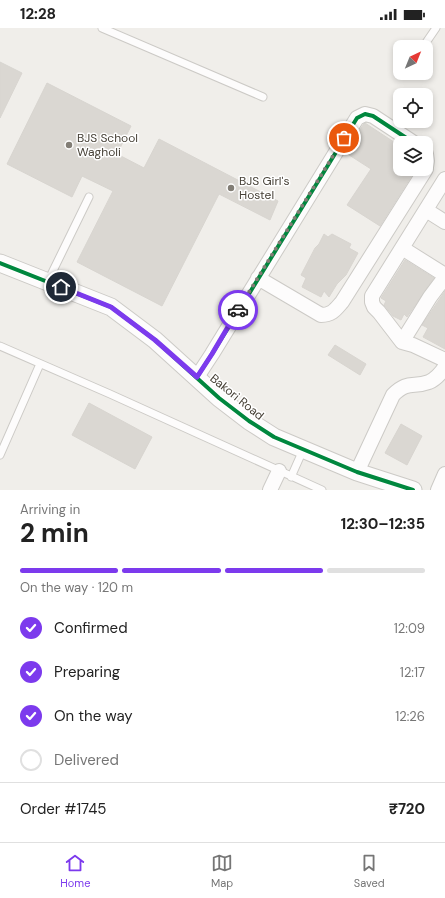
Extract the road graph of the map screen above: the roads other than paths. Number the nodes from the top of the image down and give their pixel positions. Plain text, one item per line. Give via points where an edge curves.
1 (102, 28) edge
2 (436, 28) edge
3 (428, 40) edge
4 (263, 97) dead end
5 (403, 136) edge
6 (421, 176) edge
7 (445, 179) edge
8 (89, 198) dead end
9 (426, 210) junction
10 (445, 222) edge
11 (402, 248) junction
12 (0, 263) edge
13 (445, 276) edge
14 (258, 278) junction
15 (48, 282) junction
16 (402, 342) junction
17 (0, 346) edge
18 (445, 360) edge
19 (40, 364) junction
20 (445, 367) edge
21 (197, 377) junction
22 (303, 450) junction
23 (0, 455) edge
24 (357, 472) junction
25 (285, 474) junction
26 (445, 474) edge
27 (270, 490) edge
28 (322, 490) edge
29 (413, 490) edge
30 (438, 490) edge

1 - 4 lane
2 - 3 lane
5 - 14 street via 373,116 365,114 357,118
6 - 14 street via 342,302 328,315 321,315
7 - 9 street
8 - 15 lane
9 - 10 street
9 - 11 street
11 - 13 street
11 - 16 street via 372,296 374,307
12 - 15 street, Bakori Road
13 - 16 street
14 - 21 street
15 - 21 street, Bakori Road via 111,307 155,340
16 - 18 street
17 - 19 lane
19 - 23 lane
19 - 25 lane
20 - 24 street via 429,382 400,388 393,395
21 - 22 street, Bakori Road via 249,421 274,437
22 - 24 street, Bakori Road
22 - 25 lane
24 - 29 street, Bakori Road
25 - 27 street
25 - 28 lane
26 - 30 street

